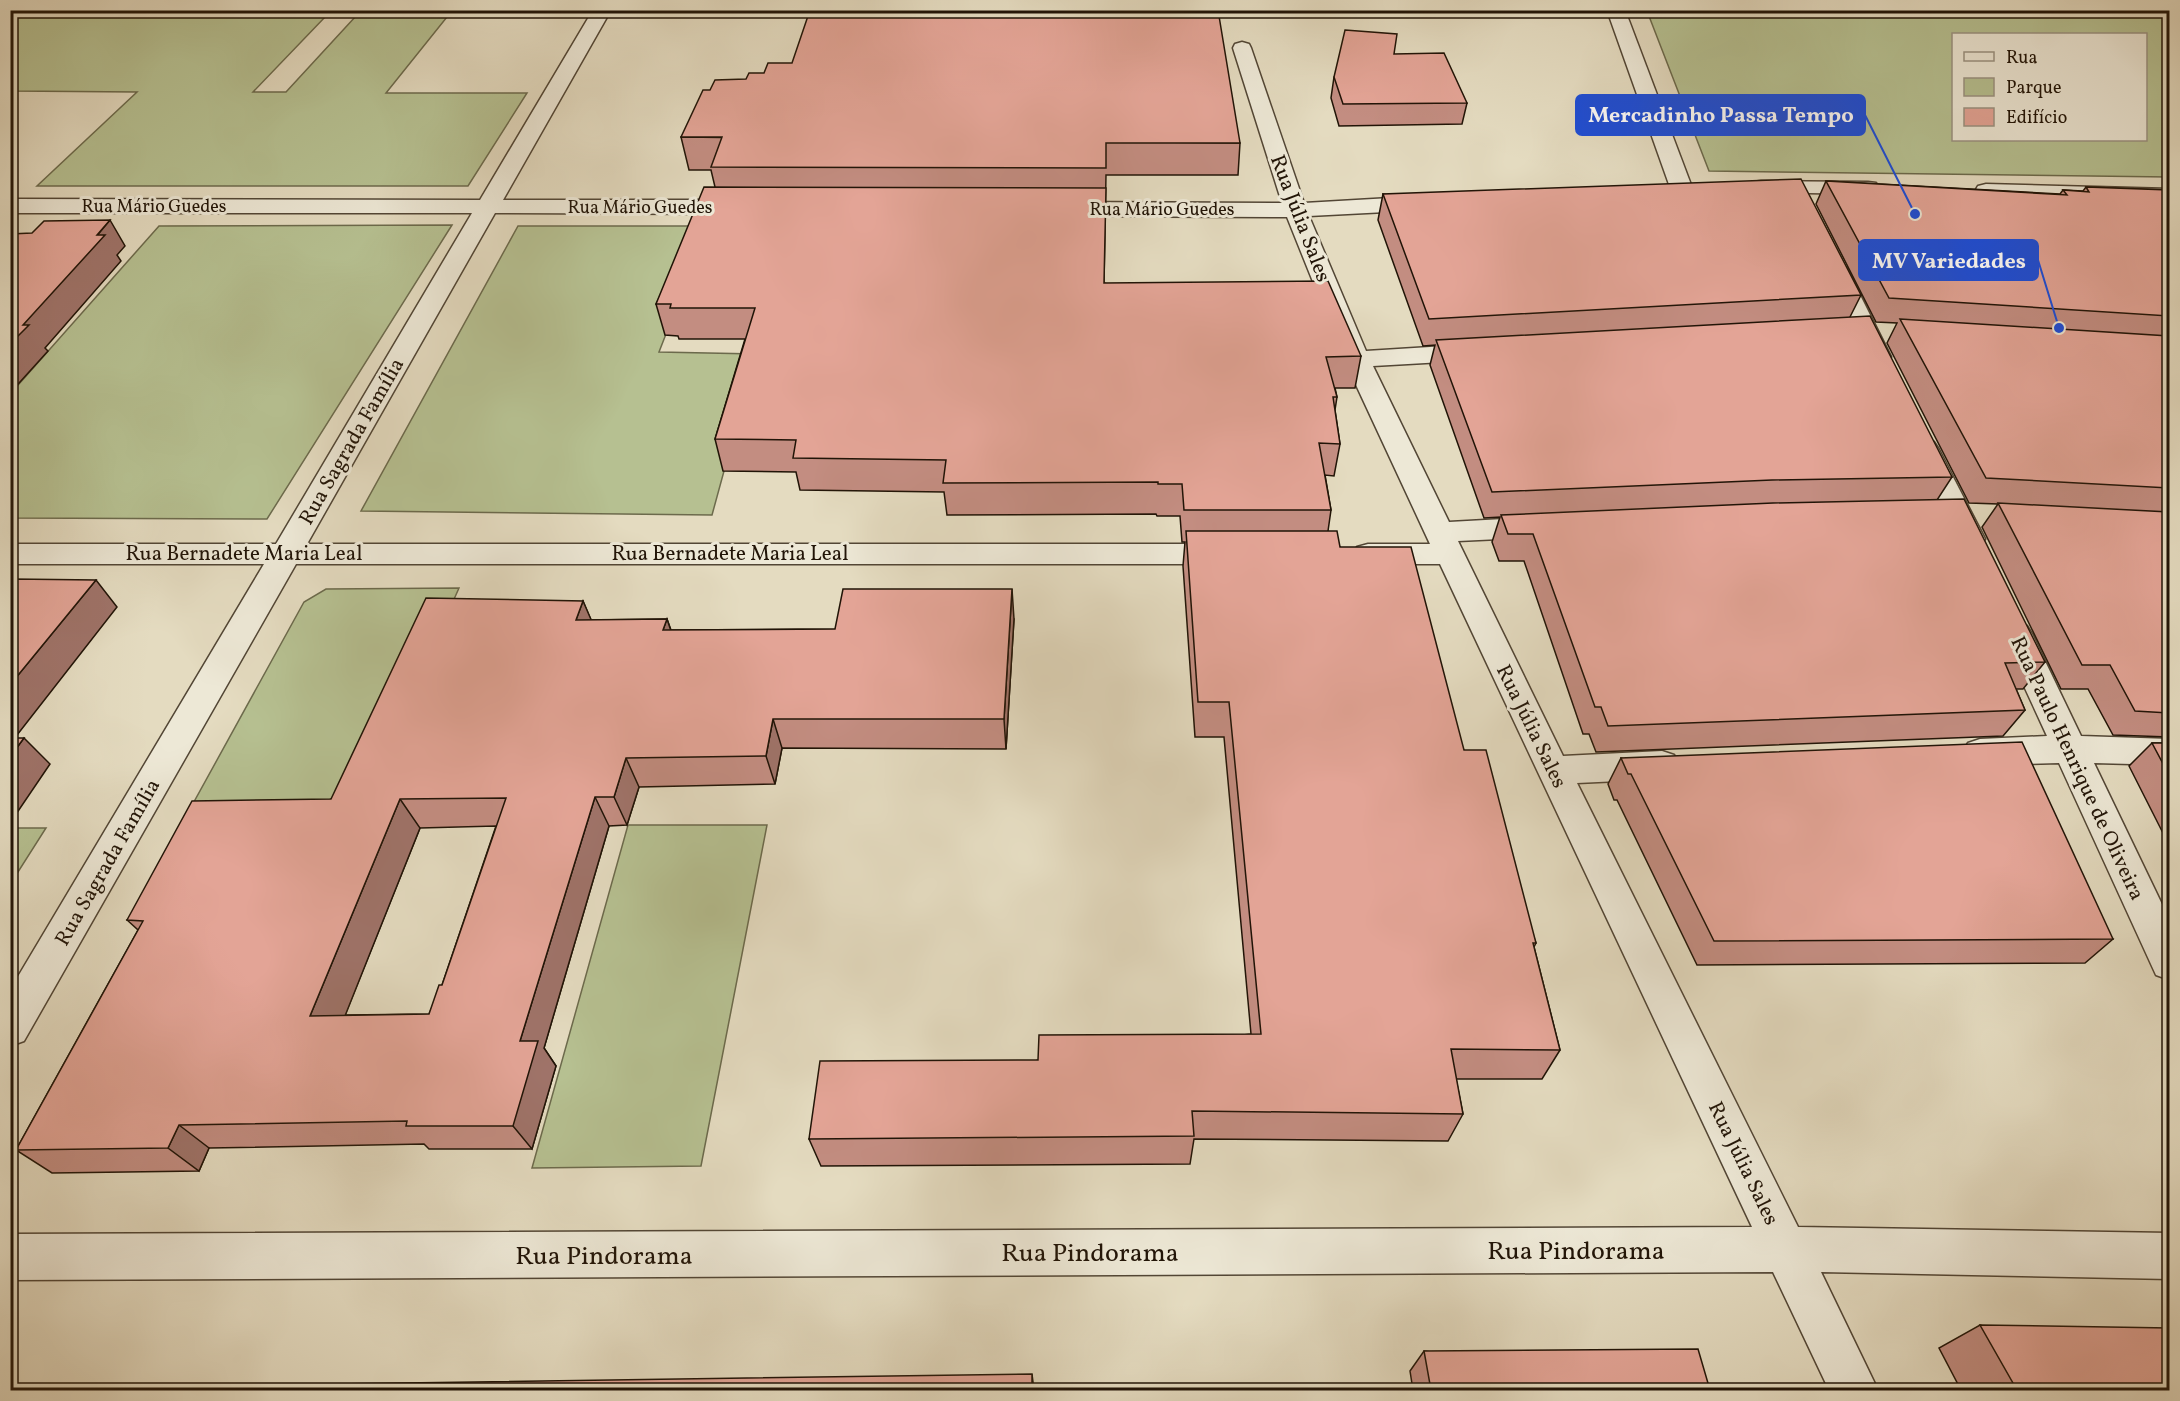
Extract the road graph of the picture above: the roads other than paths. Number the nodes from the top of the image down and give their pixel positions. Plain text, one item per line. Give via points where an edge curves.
1 (602, 10) edge
2 (1616, 10) edge
3 (1242, 48) dead end
4 (1794, 186) junction
5 (1738, 188) edge
6 (1704, 189) edge
7 (1888, 189) edge
8 (1682, 190) junction
9 (1659, 191) edge
10 (1970, 191) edge
11 (2169, 196) edge
12 (1448, 202) edge
13 (10, 206) edge
14 (488, 206) junction
15 (761, 207) edge
16 (1034, 209) edge
17 (1295, 210) junction
18 (1809, 217) edge
19 (1825, 248) edge
20 (1497, 351) edge
21 (1356, 358) junction
22 (1891, 382) edge
23 (1912, 423) edge
24 (1958, 514) junction
25 (1923, 515) edge
26 (1992, 516) dead end
27 (1569, 526) edge
28 (1444, 543) junction
29 (287, 552) junction
30 (10, 554) edge
31 (1257, 554) edge
32 (1341, 554) edge
33 (1983, 567) edge
34 (2004, 610) edge
35 (2071, 748) junction
36 (2169, 752) edge
37 (1953, 753) edge
38 (1694, 764) edge
39 (1553, 770) junction
40 (2169, 963) edge
41 (10, 1028) edge
42 (1787, 1249) junction
43 (2169, 1256) edge
44 (10, 1257) edge
45 (1854, 1390) edge

1 - 14 street, Rua Sagrada Família
2 - 8 street
3 - 17 street, Rua Júlia Sales
4 - 5 street
4 - 7 street
4 - 18 street
6 - 8 street
8 - 9 street
10 - 11 street
12 - 17 street, Rua Mário Guedes
13 - 14 street, Rua Mário Guedes
14 - 15 street, Rua Mário Guedes
14 - 29 street, Rua Sagrada Família
16 - 17 street, Rua Mário Guedes
17 - 21 street, Rua Júlia Sales
19 - 22 street
20 - 21 street
21 - 28 street, Rua Júlia Sales
23 - 24 street
24 - 25 street
24 - 26 street
24 - 33 street
27 - 28 street
28 - 32 street
28 - 39 street, Rua Júlia Sales
29 - 30 street, Rua Bernadete Maria Leal
29 - 31 street, Rua Bernadete Maria Leal
29 - 41 street, Rua Sagrada Família
34 - 35 street, Rua Paulo Henrique de Oliveira
35 - 36 street
35 - 37 street
35 - 40 street, Rua Paulo Henrique de Oliveira
38 - 39 street
39 - 42 street, Rua Júlia Sales
42 - 43 street, Rua Pindorama
42 - 44 street, Rua Pindorama
42 - 45 street, Rua Júlia Sales

